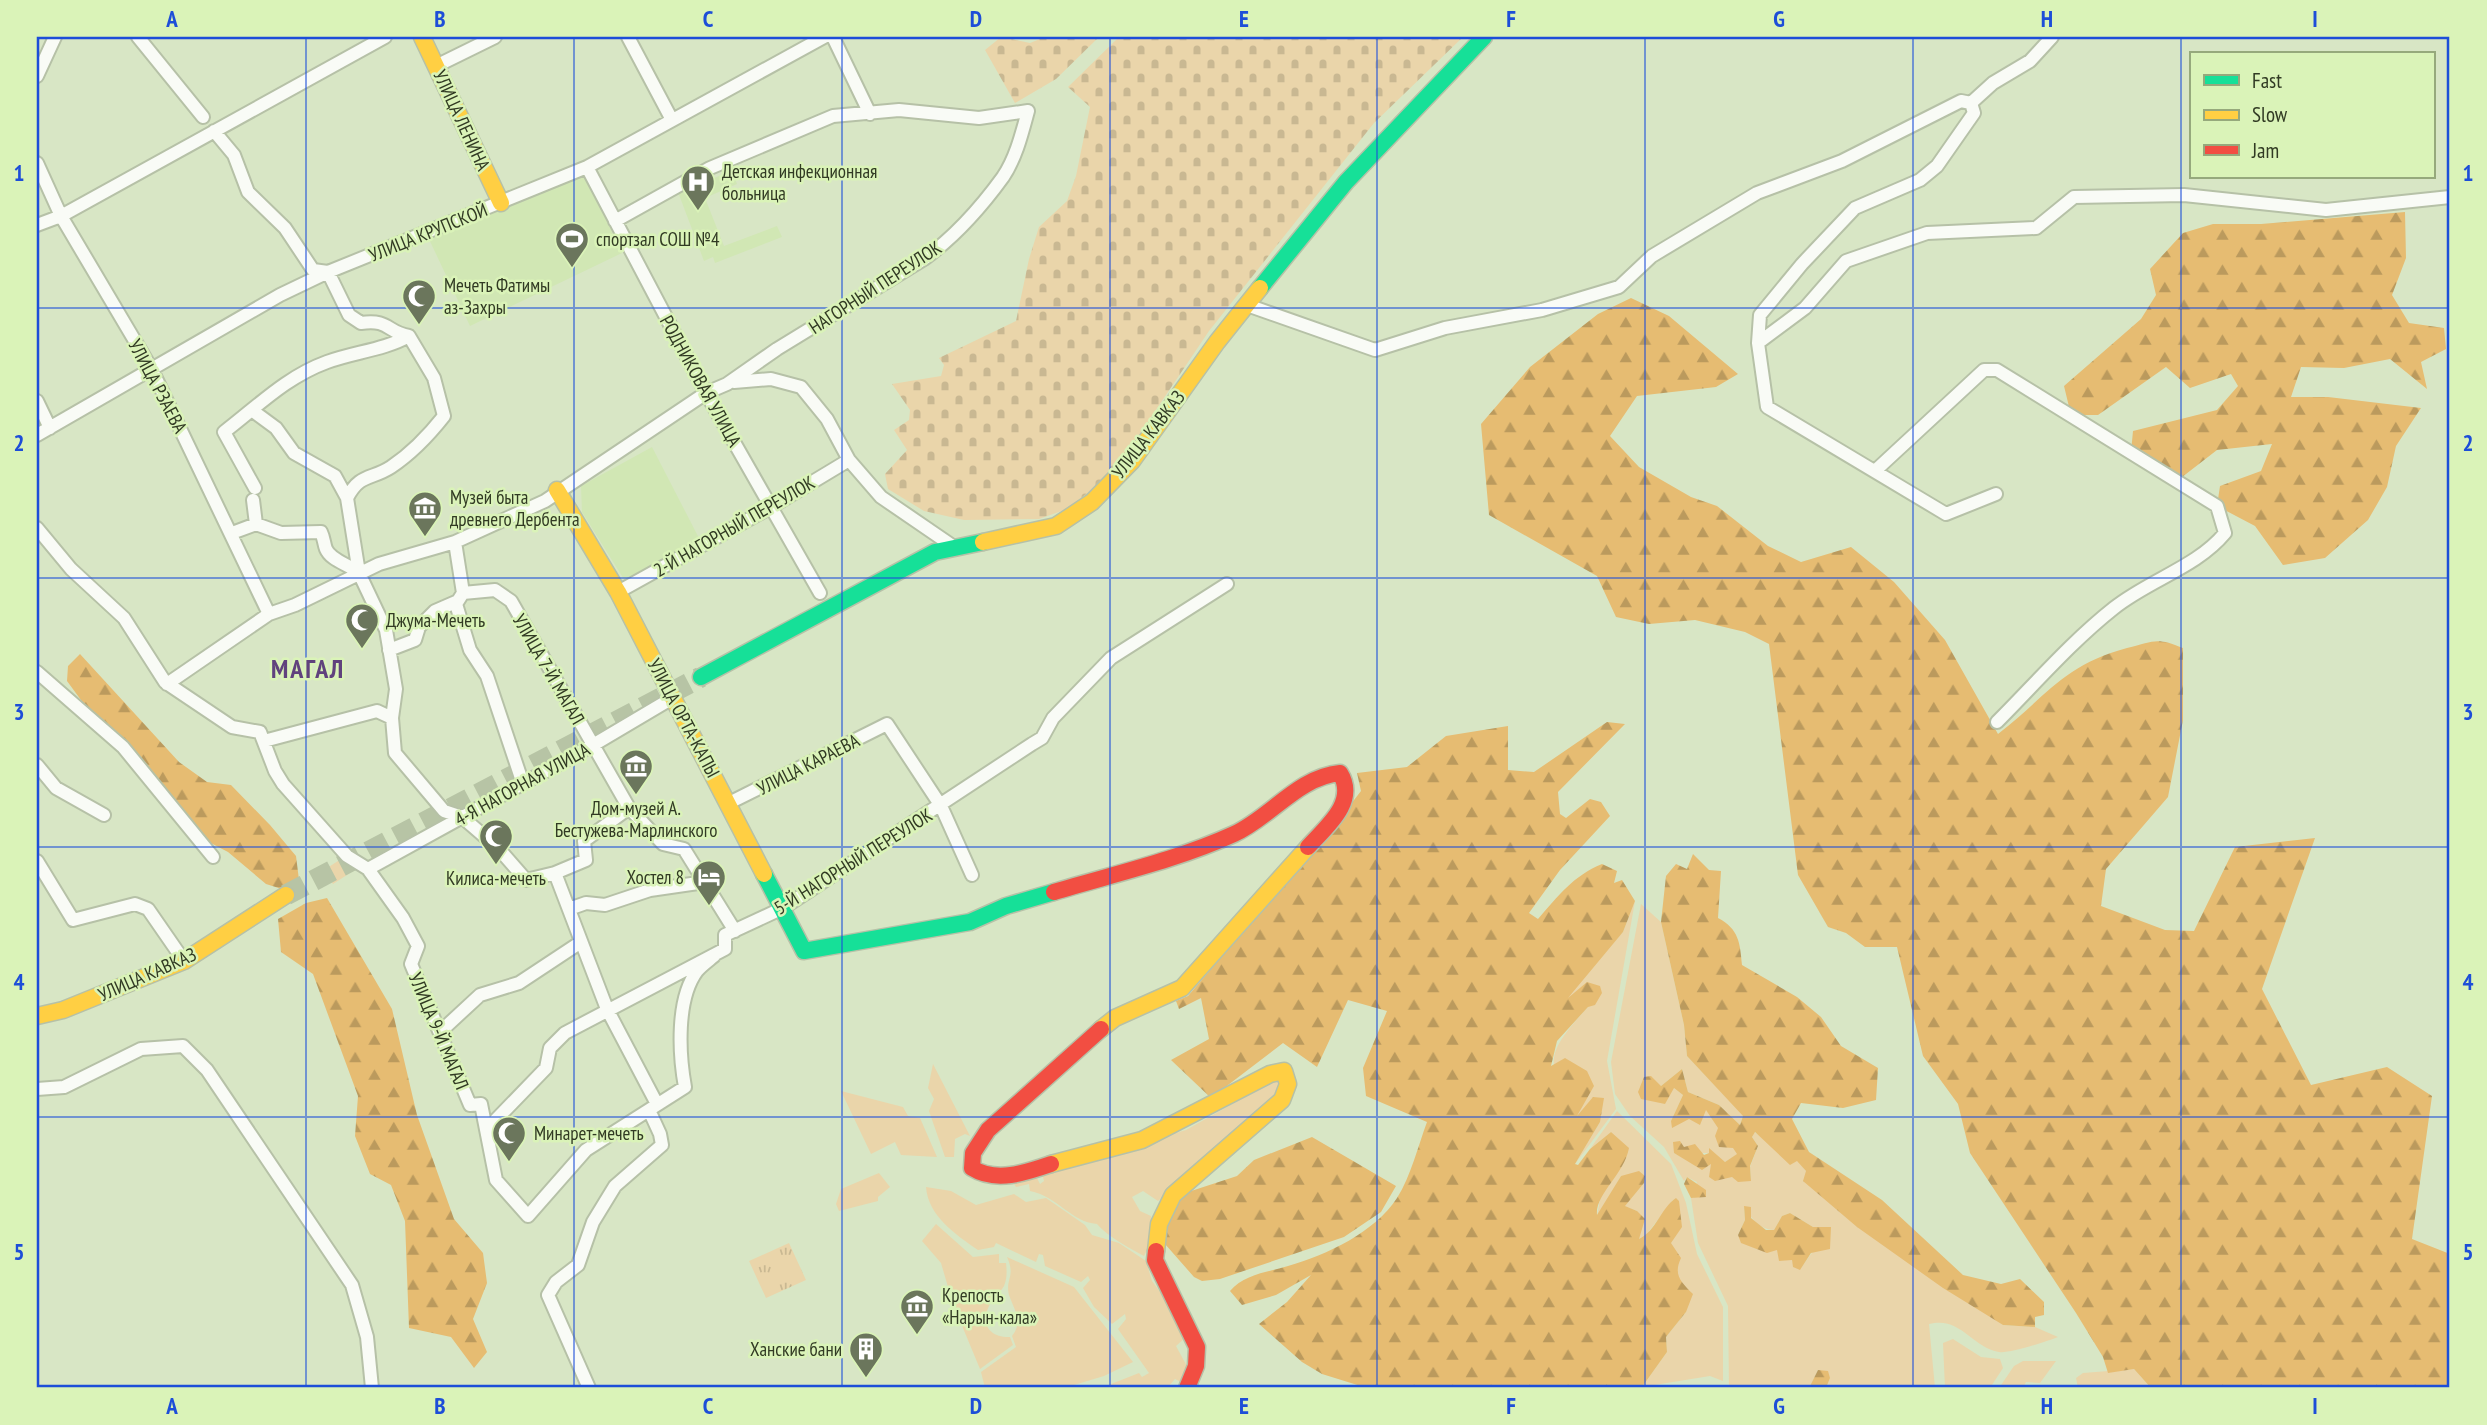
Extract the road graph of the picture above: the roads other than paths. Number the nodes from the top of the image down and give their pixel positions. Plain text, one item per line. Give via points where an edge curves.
1 (55, 37) edge
2 (138, 37) edge
3 (385, 37) edge
4 (422, 37) edge
5 (495, 37) edge
6 (628, 37) edge
7 (824, 37) edge
8 (833, 37) edge
9 (1484, 37) edge
10 (2052, 37) edge
11 (436, 66) junction
12 (37, 76) edge
13 (1970, 103) junction
14 (870, 114) junction
15 (203, 117) dead end
16 (672, 120) junction
17 (214, 131) junction
18 (37, 163) edge
19 (587, 167) junction
20 (2450, 197) edge
21 (501, 203) junction
22 (61, 216) junction
23 (615, 221) junction
24 (37, 225) edge
25 (328, 272) junction
26 (1247, 305) junction
27 (410, 336) junction
28 (1758, 343) junction
29 (151, 368) junction
30 (727, 384) junction
31 (706, 393) junction
32 (37, 401) edge
33 (253, 411) junction
34 (50, 428) junction
35 (37, 435) edge
36 (849, 460) junction
37 (1876, 470) junction
38 (557, 489) junction
39 (1997, 494) dead end
40 (347, 498) junction
41 (771, 508) junction
42 (256, 524) junction
43 (37, 528) edge
44 (232, 533) junction
45 (456, 542) junction
46 (954, 547) junction
47 (359, 573) junction
48 (1227, 584) dead end
49 (618, 592) junction
50 (820, 593) dead end
51 (460, 597) junction
52 (269, 614) junction
53 (389, 650) junction
54 (37, 672) edge
55 (701, 677) tunnel mouth
56 (167, 684) junction
57 (674, 697) junction
58 (392, 718) junction
59 (1997, 722) dead end
60 (264, 741) junction
61 (593, 745) junction
62 (37, 765) edge
63 (523, 784) junction
64 (729, 803) junction
65 (941, 806) junction
66 (629, 808) junction
67 (104, 815) dead end
68 (462, 817) junction
69 (213, 857) dead end
70 (37, 861) edge
71 (368, 869) junction
72 (555, 873) junction
73 (972, 875) dead end
74 (705, 882) junction
75 (286, 895) tunnel mouth
76 (783, 908) junction
77 (569, 909) junction
78 (735, 931) junction
79 (582, 942) junction
80 (713, 956) junction
81 (184, 961) junction
82 (607, 1009) junction
83 (37, 1016) edge
84 (440, 1032) junction
85 (37, 1089) edge
86 (653, 1107) junction
87 (487, 1129) junction
88 (372, 1388) edge
89 (590, 1388) edge
90 (1187, 1388) edge

1 - 12 street
2 - 15 street
3 - 17 street
4 - 11 main road, УЛИЦА ЛЕНИНА
5 - 11 street
6 - 16 street
7 - 16 street, УЛИЦА КРУПСКОЙ
8 - 14 street
9 - 26 main road, УЛИЦА КАВКАЗ via 1374,149
10 - 13 street via 2030,61
11 - 21 main road, УЛИЦА ЛЕНИНА
13 - 26 street via 1961,101 1842,161 1757,193 1652,256 1619,287 1542,310 1445,328 1374,350
13 - 28 street via 1974,113 1937,166 1920,180 1856,208 1802,264 1760,315
14 - 23 street via 833,116 710,168
14 - 30 street, НАГОРНЫЙ ПЕРЕУЛОК via 899,110 979,118 1028,111 1004,175 941,247
16 - 19 street, УЛИЦА КРУПСКОЙ
17 - 22 street
17 - 25 street via 234,155 248,192 285,228 313,270
18 - 22 street, УЛИЦА РЗАЕВА
19 - 21 street, УЛИЦА КРУПСКОЙ
19 - 23 street, РОДНИКОВАЯ УЛИЦА
20 - 28 street via 2326,210 2184,195 2074,197 2036,228 1927,233 1846,261 1805,308
21 - 25 street, УЛИЦА КРУПСКОЙ
22 - 24 street
22 - 29 street, УЛИЦА РЗАЕВА
23 - 31 street, РОДНИКОВАЯ УЛИЦА
25 - 27 street via 349,315 361,323 378,321
25 - 29 street, УЛИЦА КРУПСКОЙ
26 - 46 main road, УЛИЦА КАВКАЗ via 1132,461 1092,502 1056,526
27 - 33 street via 297,375
27 - 40 street via 433,377 444,416 424,441 389,468 364,477
28 - 37 street via 1767,407
29 - 34 street, УЛИЦА КРУПСКОЙ
29 - 44 street, УЛИЦА РЗАЕВА
30 - 31 street, НАГОРНЫЙ ПЕРЕУЛОК
30 - 36 street via 771,379 801,387 827,419
31 - 38 street, НАГОРНЫЙ ПЕРЕУЛОК
31 - 41 street, РОДНИКОВАЯ УЛИЦА
32 - 34 street
33 - 40 street via 276,428 294,453 335,476
33 - 42 street via 224,432 254,494
34 - 35 street, УЛИЦА КРУПСКОЙ
36 - 41 street, 2-Й НАГОРНЫЙ ПЕРЕУЛОК
36 - 46 street via 881,497
37 - 39 street via 1946,514
37 - 59 street via 1984,370 1997,370 2217,506 2225,533 2209,552 2115,608
38 - 45 street, НАГОРНЫЙ ПЕРЕУЛОК via 545,501
38 - 49 main road, УЛИЦА ОРТА-КАПЫ
40 - 47 street
41 - 49 street, 2-Й НАГОРНЫЙ ПЕРЕУЛОК
41 - 50 street, РОДНИКОВАЯ УЛИЦА
42 - 44 street
42 - 47 street via 281,533 321,532 327,552
43 - 56 street via 71,569 124,618
44 - 52 street, УЛИЦА РЗАЕВА
45 - 47 street, НАГОРНЫЙ ПЕРЕУЛОК
45 - 51 street
46 - 55 main road, УЛИЦА КАВКАЗ via 905,566
47 - 52 street, НАГОРНЫЙ ПЕРЕУЛОК
47 - 53 street via 386,630
48 - 65 street, 5-Й НАГОРНЫЙ ПЕРЕУЛОК via 1111,658 1053,718 1042,738
49 - 57 main road, УЛИЦА ОРТА-КАПЫ
51 - 53 street via 435,611 419,627 415,640
51 - 61 street, УЛИЦА 7-Й МАГАЛ via 495,590 510,601
51 - 63 street via 470,650 487,676
52 - 56 street, НАГОРНЫЙ ПЕРЕУЛОК
53 - 58 street via 396,689
54 - 69 street via 123,747
56 - 60 street via 232,727 260,732
57 - 61 street, 4-Я НАГОРНАЯ УЛИЦА
57 - 64 main road, УЛИЦА ОРТА-КАПЫ
58 - 60 street via 377,711
58 - 68 street via 395,753 444,811
60 - 71 street via 275,771 295,799 347,856
61 - 63 street, 4-Я НАГОРНАЯ УЛИЦА
61 - 66 street, УЛИЦА 7-Й МАГАЛ
62 - 67 street via 56,788
63 - 68 street, 4-Я НАГОРНАЯ УЛИЦА
64 - 65 street, УЛИЦА КАРАЕВА via 887,724
64 - 76 main road, УЛИЦА ОРТА-КАПЫ
65 - 73 street
65 - 76 street, 5-Й НАГОРНЫЙ ПЕРЕУЛОК
66 - 72 street via 584,841 586,860
66 - 74 street, УЛИЦА 7-Й МАГАЛ via 663,844 684,849
68 - 71 street, 4-Я НАГОРНАЯ УЛИЦА
68 - 72 street via 526,880
70 - 81 street via 73,920 135,904 148,909
71 - 84 street, УЛИЦА 9-Й МАГАЛ via 418,946 411,964
72 - 77 street
74 - 77 street
74 - 78 street, УЛИЦА 7-Й МАГАЛ
75 - 81 main road, УЛИЦА КАВКАЗ
76 - 78 street, 5-Й НАГОРНЫЙ ПЕРЕУЛОК
76 - 90 main road, УЛИЦА ОРТА-КАПЫ via 804,951 970,922 1006,906 1160,861 1236,833 1321,775 1340,773 1348,796 1338,813 1182,988 1115,1018 1079,1045 988,1130 972,1159 972,1168 986,1177 1027,1172 1142,1140 1284,1071 1288,1084 1282,1100 1174,1195 1159,1224 1155,1260 1198,1347
77 - 79 street
78 - 80 street, 5-Й НАГОРНЫЙ ПЕРЕУЛОК via 725,935 725,949
79 - 82 street
79 - 84 street via 519,983 480,995
80 - 82 street, 5-Й НАГОРНЫЙ ПЕРЕУЛОК
80 - 86 street via 696,972 681,1020 680,1063 685,1087
81 - 83 main road, УЛИЦА КАВКАЗ
82 - 86 street
82 - 87 street, 5-Й НАГОРНЫЙ ПЕРЕУЛОК via 565,1033 550,1048 546,1068
84 - 87 street, УЛИЦА 9-Й МАГАЛ via 470,1105 481,1104
85 - 88 street via 64,1087 141,1049 183,1046 207,1070 352,1285 367,1337
86 - 87 street, УЛИЦА 9-Й МАГАЛ via 586,1150 528,1216 496,1180
86 - 89 street via 662,1145 615,1186 593,1222 578,1265 556,1282 548,1295

